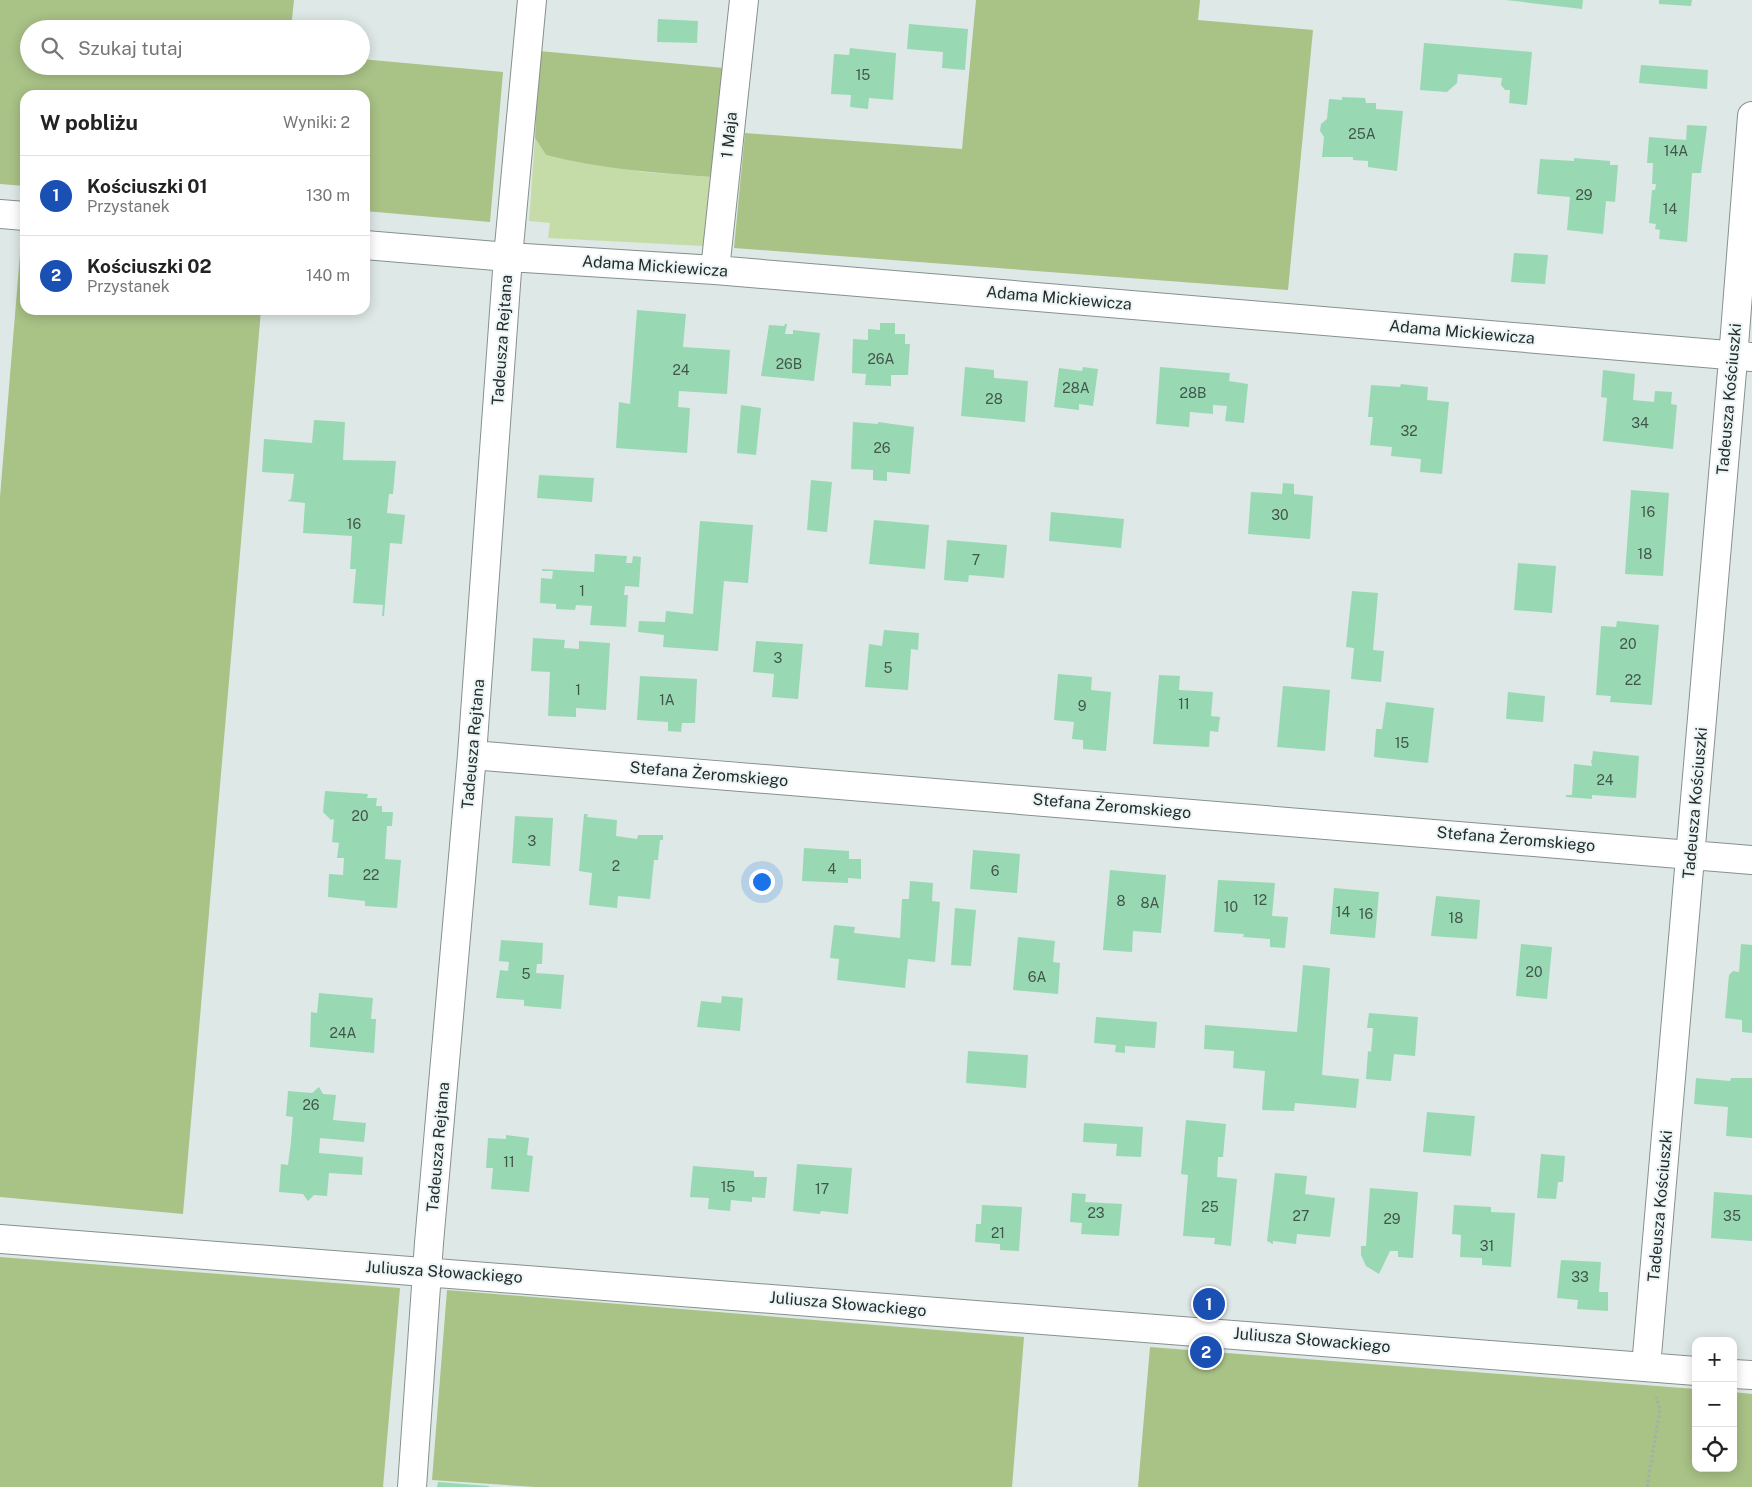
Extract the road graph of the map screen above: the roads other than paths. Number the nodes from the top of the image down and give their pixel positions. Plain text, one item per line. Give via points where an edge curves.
1 (532, 0) edge
2 (744, 0) edge
3 (1752, 116) edge
4 (0, 214) edge
5 (20, 216) edge
6 (370, 245) edge
7 (508, 257) junction
8 (715, 270) junction
9 (1743, 356) edge
10 (472, 754) junction
11 (1691, 854) junction
12 (1752, 860) edge
13 (0, 1238) edge
14 (428, 1271) junction
15 (1646, 1367) junction
16 (1692, 1371) edge
17 (1737, 1374) edge
18 (1752, 1375) edge
19 (412, 1487) edge

1 - 7 street, Tadeusza Rejtana
2 - 8 street, 1 Maja
3 - 9 street, Tadeusza Kościuszki
4 - 5 street
6 - 7 street, Adama Mickiewicza
7 - 8 street, Adama Mickiewicza
7 - 10 street, Tadeusza Rejtana
8 - 9 street, Adama Mickiewicza
9 - 11 street, Tadeusza Kościuszki
10 - 11 street, Stefana Żeromskiego
10 - 14 street, Tadeusza Rejtana
11 - 12 street, Stefana Żeromskiego
11 - 15 street, Tadeusza Kościuszki
13 - 14 street, Juliusza Słowackiego
14 - 15 street, Juliusza Słowackiego
14 - 19 street, Tadeusza Rejtana
15 - 16 street, Juliusza Słowackiego
17 - 18 street

